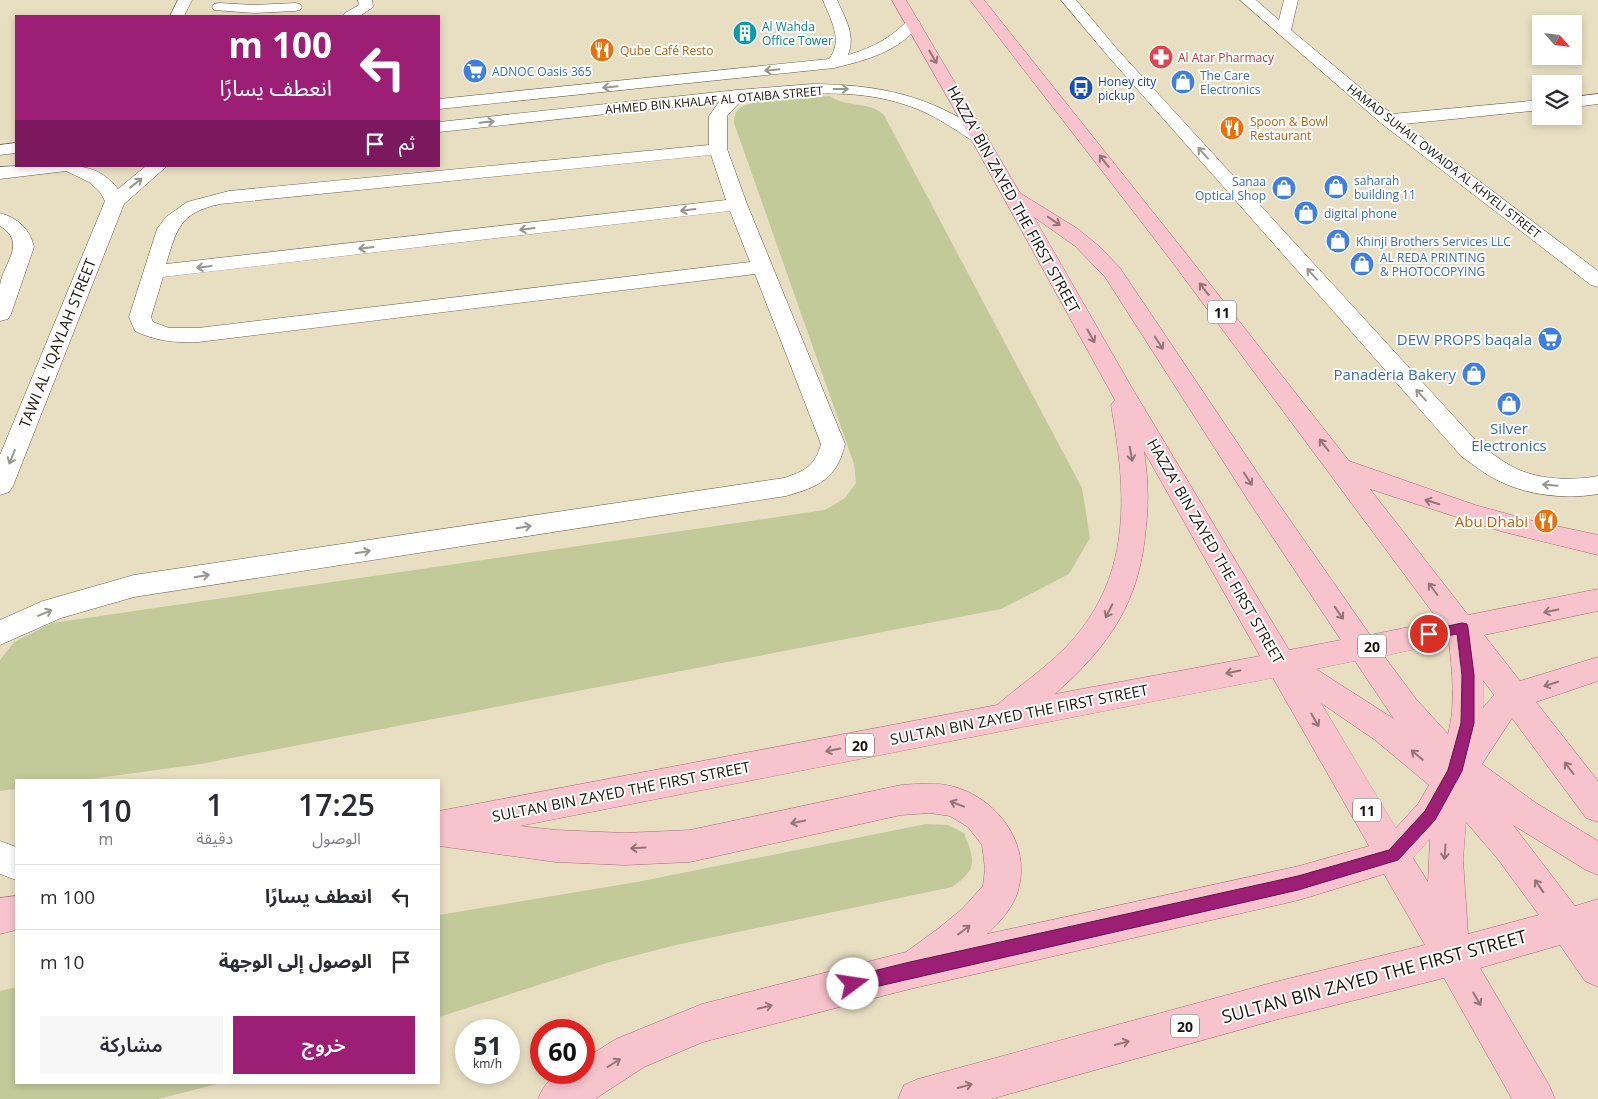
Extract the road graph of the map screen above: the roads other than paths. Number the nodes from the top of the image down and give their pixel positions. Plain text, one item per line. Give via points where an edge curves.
1 (185, 0) edge
2 (365, 0) edge
3 (830, 0) edge
4 (900, 0) edge
5 (977, 0) edge
6 (1068, 0) edge
7 (1247, 0) edge
8 (1291, 0) edge
9 (218, 8) edge
10 (298, 9) edge
11 (178, 15) edge
12 (274, 15) edge
13 (352, 15) edge
14 (913, 23) junction
15 (1284, 30) junction
16 (834, 63) junction
17 (737, 95) junction
18 (1598, 99) edge
19 (1582, 101) edge
20 (440, 104) edge
21 (1532, 106) edge
22 (1388, 120) junction
23 (440, 127) edge
24 (979, 137) junction
25 (15, 148) edge
26 (718, 149) junction
27 (0, 150) edge
28 (57, 167) edge
29 (70, 167) edge
30 (157, 167) edge
31 (0, 173) edge
32 (1012, 196) junction
33 (115, 201) junction
34 (737, 204) junction
35 (0, 219) edge
36 (762, 267) junction
37 (154, 272) junction
38 (7, 274) edge
39 (1598, 282) edge
40 (1, 311) edge
41 (1120, 388) junction
42 (1341, 468) junction
43 (1598, 485) edge
44 (0, 486) edge
45 (1598, 545) edge
46 (1598, 600) edge
47 (1462, 628) junction
48 (0, 632) edge
49 (1363, 648) junction
50 (1281, 663) junction
51 (1598, 669) edge
52 (1514, 696) junction
53 (1003, 718) junction
54 (1456, 775) junction
55 (1598, 807) edge
56 (440, 826) edge
57 (440, 831) edge
58 (1393, 855) junction
59 (0, 857) edge
60 (1598, 859) edge
61 (15, 864) edge
62 (15, 913) edge
63 (0, 916) edge
64 (1582, 922) edge
65 (1452, 957) junction
66 (1598, 968) edge
67 (910, 970) junction
68 (558, 1099) edge
69 (918, 1099) edge
70 (1535, 1099) edge

1 - 11 street
2 - 13 street via 366,6 362,11
3 - 16 street via 845,40 845,48
4 - 14 main road, HAZZA' BIN ZAYED THE FIRST STREET / 11
42 -> 5 main road, 11
43 -> 6 street via 1542,484 1510,476 1471,451
7 - 15 street, HAMAD SUHAIL OWAIDA AL KHYELI STREET
8 - 15 street
9 - 10 street
10 - 12 street
14 - 16 street, AHMED BIN KHALAF AL OTAIBA STREET via 904,35 887,46
14 -> 24 main road, HAZZA' BIN ZAYED THE FIRST STREET / 11
15 - 22 street, HAMAD SUHAIL OWAIDA AL KHYELI STREET
16 -> 20 street, AHMED BIN KHALAF AL OTAIBA STREET
23 -> 17 street, AHMED BIN KHALAF AL OTAIBA STREET
17 -> 24 street, AHMED BIN KHALAF AL OTAIBA STREET via 809,89 849,89 889,95 924,105
17 - 26 street via 718,116
18 - 19 street
21 - 22 street
22 - 39 street, HAMAD SUHAIL OWAIDA AL KHYELI STREET
24 - 32 main road, HAZZA' BIN ZAYED THE FIRST STREET / 11
25 - 27 street
26 - 34 street
26 - 37 street via 195,204 173,218
28 - 31 street
29 - 33 street via 104,183
33 -> 30 street, TAWI AL 'IQAYLAH STREET
32 -> 41 main road, HAZZA' BIN ZAYED THE FIRST STREET / 11
32 -> 49 main road via 1076,236 1105,262
33 -> 44 street, TAWI AL 'IQAYLAH STREET
34 - 36 street
34 -> 37 street
35 - 38 street via 16,228 24,248
36 - 37 street via 174,336 156,333 143,326 140,317
48 -> 36 street via 53,610 134,586 786,487 806,481 822,471 831,458 833,444
38 - 40 street
41 - 50 main road, HAZZA' BIN ZAYED THE FIRST STREET / 11
41 -> 53 main road via 1134,469 1135,496 1130,553 1122,585 1105,619 1079,653 1053,680
45 -> 42 main road via 1490,520
47 -> 42 main road, 11
46 -> 47 main road, SULTAN BIN ZAYED THE FIRST STREET / 20
47 - 49 main road, SULTAN BIN ZAYED THE FIRST STREET / 20
47 - 52 main road, 11
47 - 54 main road via 1468,675 1467,723
49 - 50 main road, SULTAN BIN ZAYED THE FIRST STREET / 20
49 - 54 main road via 1385,683
50 -> 53 main road, SULTAN BIN ZAYED THE FIRST STREET / 20
54 -> 50 main road via 1406,746 1364,715
50 -> 58 main road, HAZZA' BIN ZAYED THE FIRST STREET / 11
51 -> 52 main road
52 - 54 main road via 1494,717
55 -> 52 main road, 11
53 -> 56 main road, SULTAN BIN ZAYED THE FIRST STREET / 20
54 - 58 main road via 1430,815
54 - 60 main road via 1496,795 1547,830
64 -> 54 main road via 1524,864 1487,821
54 -> 65 main road via 1444,864
67 -> 57 main road via 979,919 999,893 1004,867 999,840 982,817 957,803 929,798 901,800 690,846 625,849 556,846
58 - 65 main road, HAZZA' BIN ZAYED THE FIRST STREET / 11
58 - 67 main road via 1298,883
59 - 61 street
62 - 63 main road
64 - 65 main road, SULTAN BIN ZAYED THE FIRST STREET / 20
64 - 66 main road
69 -> 65 main road, SULTAN BIN ZAYED THE FIRST STREET / 20 via 1275,1001
65 -> 70 main road, HAZZA' BIN ZAYED THE FIRST STREET / 11
68 -> 67 main road via 630,1054 702,1023

